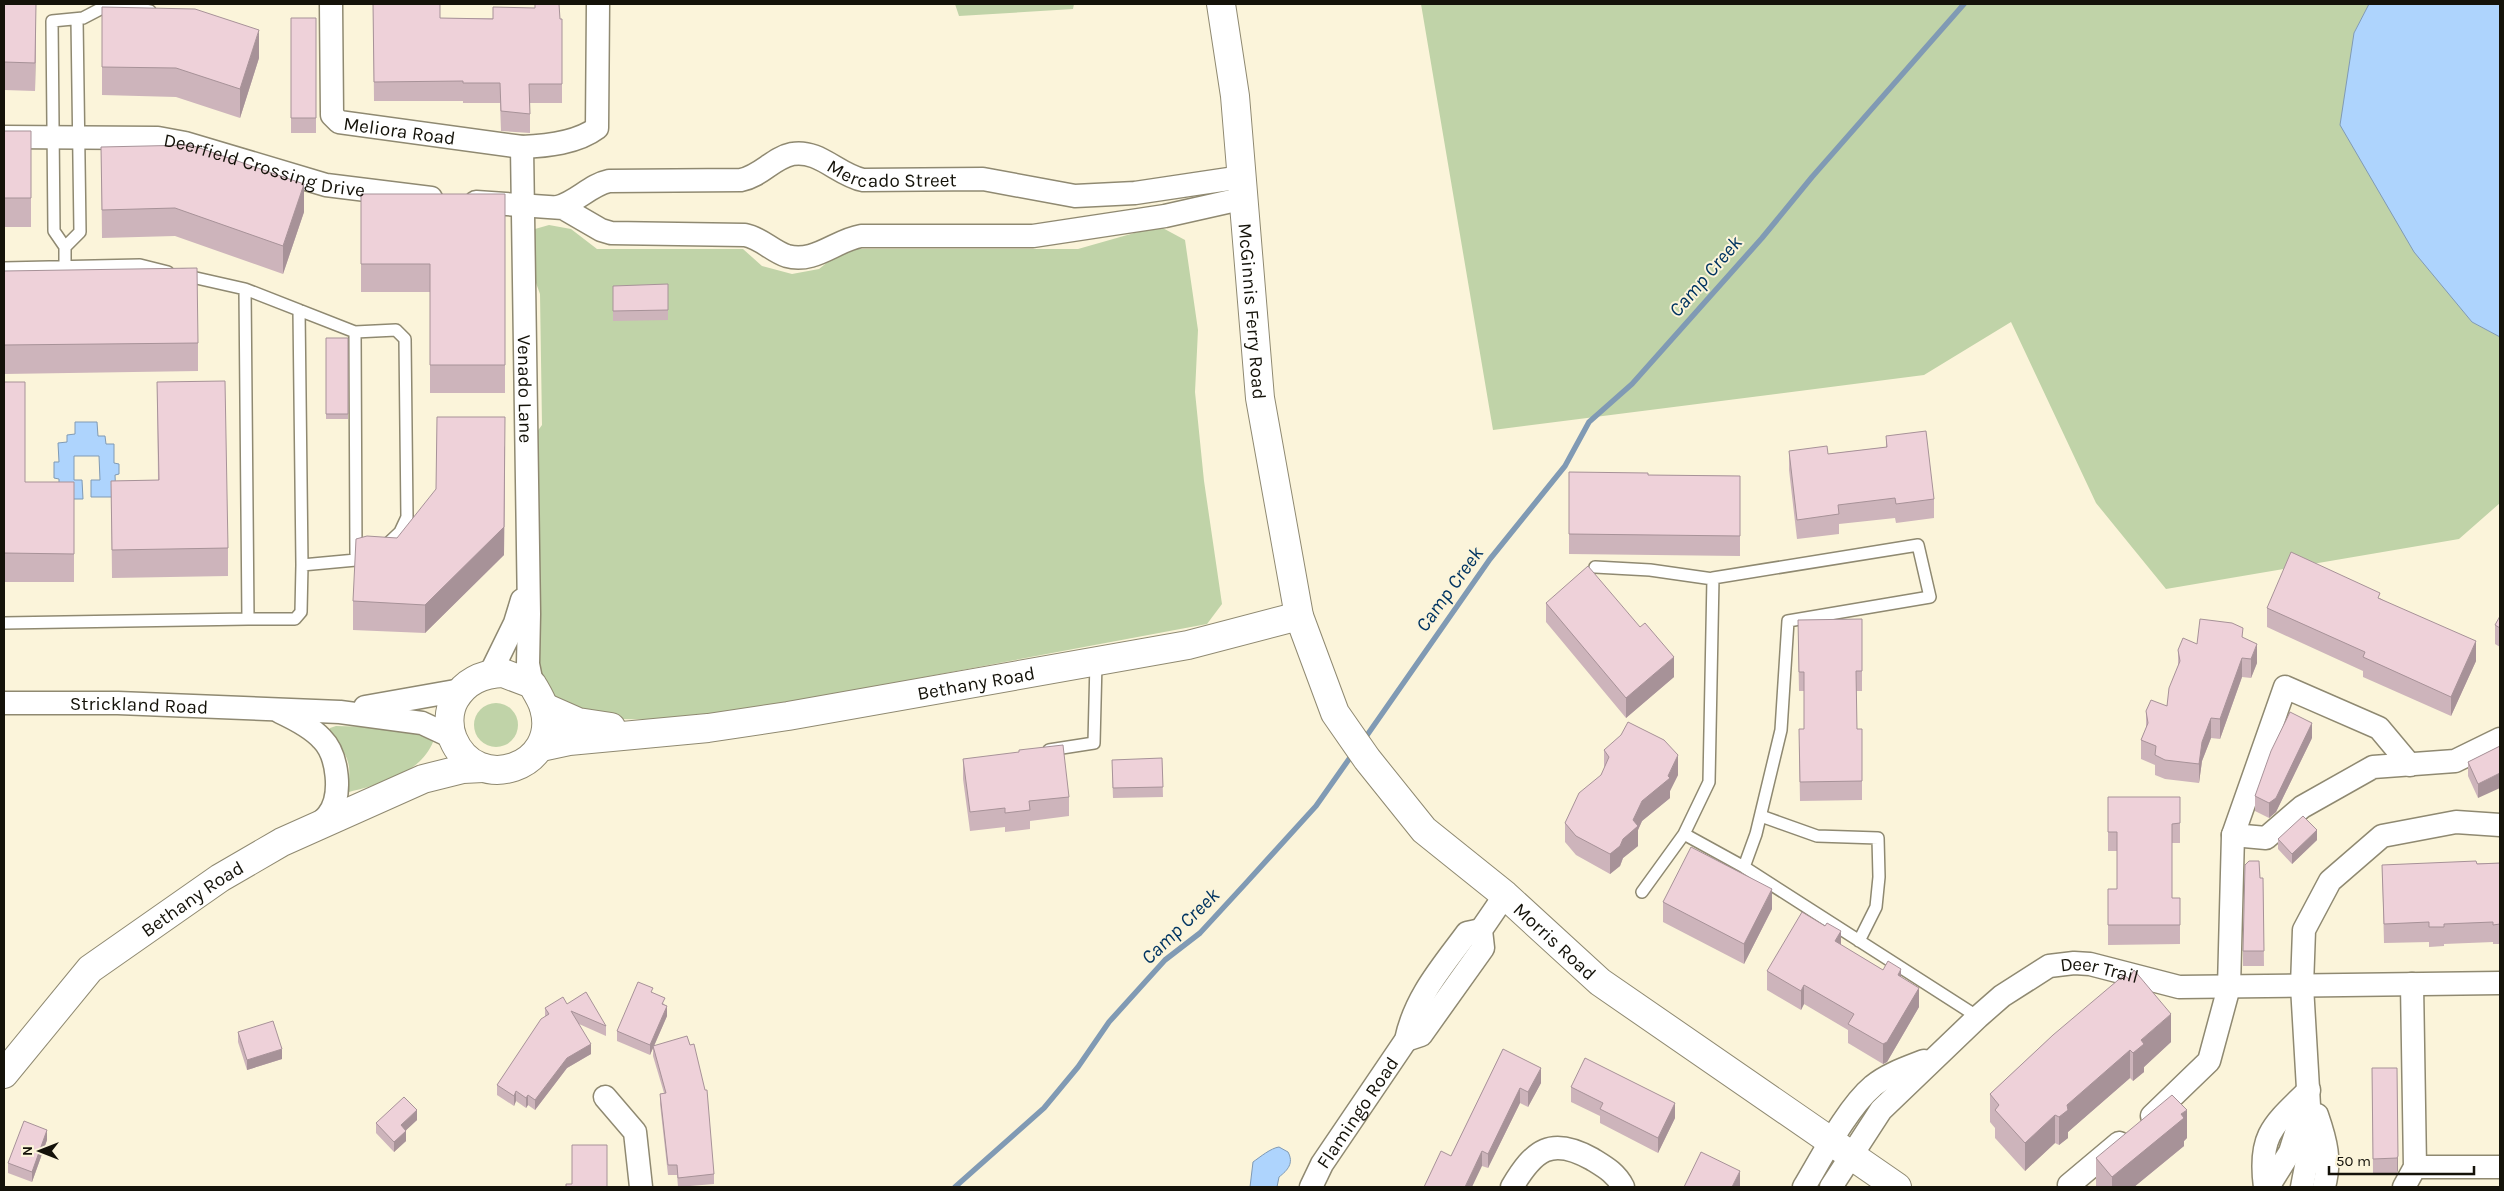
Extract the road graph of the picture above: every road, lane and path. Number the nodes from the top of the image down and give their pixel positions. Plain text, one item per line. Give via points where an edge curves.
1 (331, 4) edge
2 (598, 4) edge
3 (1221, 4) edge
4 (82, 18) junction
5 (105, 19) edge
6 (131, 19) edge
7 (4, 137) edge
8 (52, 137) junction
9 (79, 137) junction
10 (522, 147) junction
11 (1244, 188) junction
12 (524, 206) junction
13 (558, 207) junction
14 (65, 247) junction
15 (65, 267) junction
16 (4, 268) edge
17 (245, 289) junction
18 (299, 310) junction
19 (355, 332) junction
20 (356, 560) junction
21 (302, 564) junction
22 (1595, 567) dead end
23 (527, 574) junction
24 (1713, 579) junction
25 (1299, 616) junction
26 (248, 620) junction
27 (4, 624) edge
28 (1096, 660) junction
29 (490, 674) junction
30 (461, 690) junction
31 (538, 696) junction
32 (4, 703) edge
33 (275, 710) junction
34 (340, 712) junction
35 (649, 734) junction
36 (2500, 739) edge
37 (454, 741) junction
38 (540, 747) junction
39 (1036, 752) edge
40 (2410, 765) junction
41 (483, 768) junction
42 (423, 779) junction
43 (1761, 816) junction
44 (2500, 825) edge
45 (314, 828) junction
46 (1684, 834) junction
47 (2233, 835) junction
48 (1744, 867) junction
49 (1642, 892) dead end
50 (1505, 895) junction
51 (1481, 930) junction
52 (1859, 941) junction
53 (1440, 969) junction
54 (1458, 982) junction
55 (2500, 983) edge
56 (2412, 984) junction
57 (2302, 986) junction
58 (2229, 987) junction
59 (1978, 1017) junction
60 (1406, 1040) junction
61 (4, 1074) edge
62 (2309, 1090) junction
63 (605, 1097) dead end
64 (1841, 1148) junction
65 (2415, 1167) junction
66 (2500, 1167) edge
67 (2069, 1185) dead end
68 (641, 1187) edge
69 (1311, 1187) edge
70 (1512, 1187) edge
71 (1622, 1187) edge
72 (1804, 1187) edge
73 (1831, 1187) edge
74 (1897, 1187) edge
75 (2266, 1187) edge
76 (2302, 1187) edge
77 (2324, 1187) edge
78 (2404, 1187) edge

1 - 10 street, Meliora Road via 332,115 339,122
2 - 10 street, Meliora Road via 597,128 578,138
3 - 11 street, McGinnis Ferry Road
4 - 5 lane
4 - 6 lane via 106,6 117,5 161,15
4 - 8 lane via 52,21
4 - 9 lane
7 - 8 street, Deerfield Crossing Drive
8 - 9 street, Deerfield Crossing Drive
8 - 14 lane via 54,231
9 - 12 street, Deerfield Crossing Drive via 172,140 326,185
9 - 14 lane via 80,232
10 - 12 street
11 - 13 street, Mercado Street via 1075,196 983,180 863,180 846,175 819,158 799,154 782,158 760,173 741,180 603,182 571,203
11 - 13 street, Mercado Street via 1165,216 1048,235 861,236 820,253 796,257 788,256 753,236 601,230
11 - 25 street, McGinnis Ferry Road via 1260,398
12 - 13 street, Mercado Street
12 - 23 street, Venado Lane
14 - 15 lane
15 - 16 lane
15 - 17 lane via 140,266
17 - 18 lane
17 - 26 lane
18 - 19 lane
18 - 21 lane
19 - 20 lane
19 - 20 lane via 396,330 405,339 407,517 400,532 374,555
20 - 21 lane
21 - 26 lane via 301,612 295,619
22 - 24 lane via 1650,570
23 - 29 street, Venado Lane via 515,623
23 - 31 street, Venado Lane via 528,664
24 - 43 lane via 1918,545 1930,598 1788,621 1781,730
24 - 46 lane via 1710,782
25 - 28 street, Bethany Road via 1188,645
25 - 50 street, Morris Road via 1335,713 1367,759 1424,830
26 - 27 lane
28 - 35 street, Bethany Road via 770,718
28 - 39 lane via 1094,743
29 - 30 street via 469,682
29 - 31 street via 515,676
30 - 34 street, Strickland Road
30 - 37 street via 449,714
31 - 35 street, Bethany Road via 578,722
31 - 38 street via 546,724
32 - 33 street, Strickland Road via 118,702
33 - 34 street, Strickland Road
33 - 45 street, Strickland Road via 298,721 322,739 334,762 335,798 329,814
34 - 37 street, Strickland Road via 418,722
35 - 38 street, Bethany Road via 569,741
36 - 40 street via 2455,762
37 - 41 street via 470,762
37 - 42 street, Bethany Road via 438,768
38 - 41 street via 525,762 512,769 497,771
40 - 47 street via 2373,767 2302,807 2266,838
40 - 47 street via 2380,728 2285,687
41 - 42 street, Bethany Road via 463,769
42 - 45 street, Bethany Road
43 - 48 lane
43 - 52 lane via 1817,836 1878,838 1876,907
44 - 57 street via 2456,822 2382,836 2330,881 2304,930
45 - 61 street, Bethany Road via 282,842 220,878 90,969
46 - 48 lane
46 - 49 lane
47 - 58 street
48 - 52 lane
50 - 51 street, Flamingo Road
50 - 64 street, Morris Road via 1600,982
51 - 53 street, Flamingo Road via 1467,933
51 - 54 street, Flamingo Road via 1483,948
52 - 59 lane
53 - 54 street
53 - 60 street, Flamingo Road via 1410,1018
54 - 60 street, Flamingo Road via 1420,1035
55 - 56 street, Deer Trail
56 - 57 street, Deer Trail
56 - 65 street
57 - 58 street, Deer Trail
57 - 62 street
58 - 59 street, Deer Trail via 2179,987 2090,964 2060,964 2034,975
58 - 67 street via 2209,1061 2155,1114
59 - 64 street, Deer Trail
60 - 69 street, Flamingo Road via 1322,1164
62 - 75 street via 2282,1116 2264,1143 2262,1163
62 - 76 street via 2311,1140
62 - 77 street via 2327,1145 2329,1161
63 - 68 street via 635,1132
64 - 72 street
64 - 73 street
64 - 74 street, Morris Road
65 - 66 street
65 - 78 street
70 - 71 street via 1535,1156 1547,1149 1561,1147 1581,1153 1610,1170

